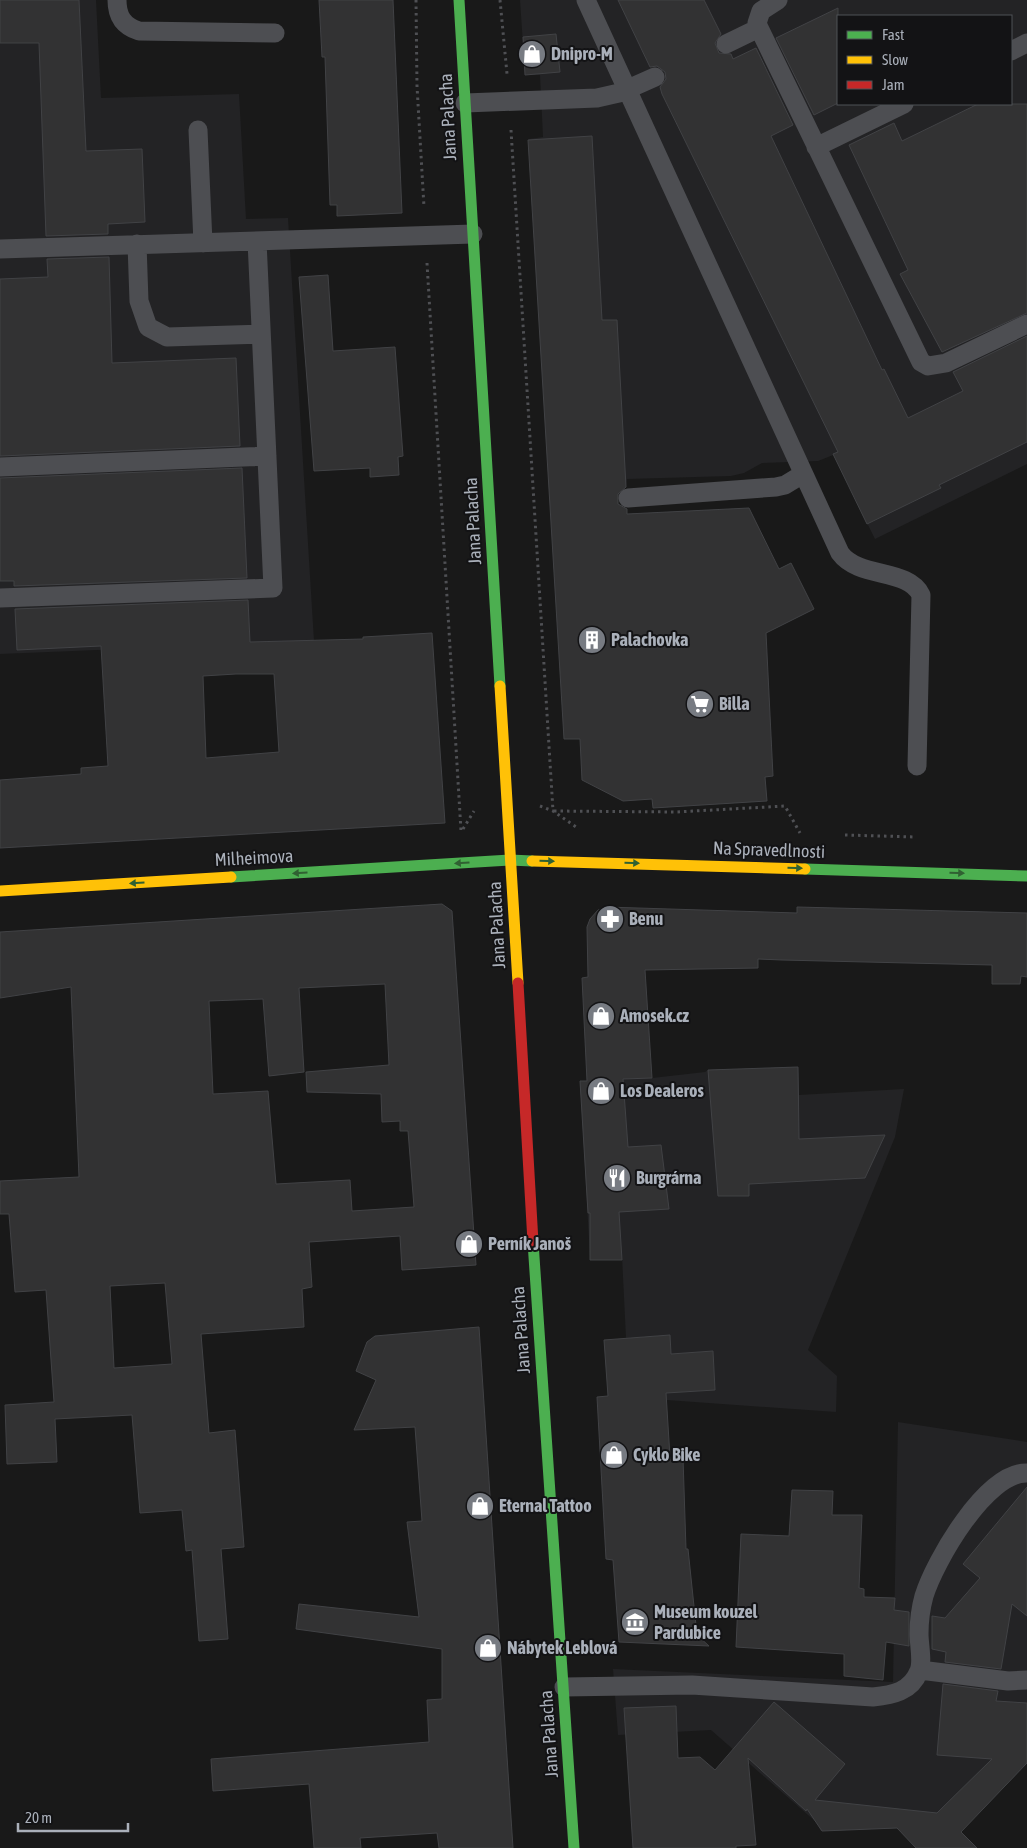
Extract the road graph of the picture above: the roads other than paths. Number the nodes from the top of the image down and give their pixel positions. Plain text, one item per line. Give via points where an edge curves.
1 (117, 0) edge
2 (459, 0) edge
3 (586, 0) edge
4 (778, 0) edge
5 (758, 28) junction
6 (275, 33) dead end
7 (726, 44) dead end
8 (1027, 44) edge
9 (1012, 52) edge
10 (655, 76) dead end
11 (626, 89) junction
12 (465, 103) junction
13 (902, 105) edge
14 (198, 130) dead end
15 (816, 147) junction
16 (473, 234) junction
17 (257, 241) junction
18 (203, 243) junction
19 (137, 244) junction
20 (0, 249) edge
21 (1027, 324) edge
22 (261, 334) junction
23 (267, 456) junction
24 (0, 466) edge
25 (803, 474) junction
26 (628, 498) dead end
27 (0, 598) edge
28 (917, 766) dead end
29 (510, 860) junction
30 (1027, 876) edge
31 (0, 891) edge
32 (1027, 1473) edge
33 (920, 1670) junction
34 (1027, 1680) edge
35 (564, 1687) junction
36 (574, 1848) edge

1 - 6 lane via 124,24 139,31
2 - 12 main road, Jana Palacha
3 - 11 lane
4 - 5 lane via 761,11
5 - 7 lane
5 - 15 lane
8 - 9 lane
10 - 11 lane
11 - 12 lane via 597,98
11 - 25 lane
12 - 16 main road, Jana Palacha
13 - 15 lane
14 - 18 lane
15 - 21 lane via 920,362 928,366 946,364
16 - 17 lane
16 - 29 main road, Jana Palacha
17 - 18 lane
17 - 22 lane
18 - 19 lane
19 - 20 lane
19 - 22 lane via 139,301 148,327 167,337
22 - 23 lane
23 - 24 lane
23 - 27 lane via 273,588
25 - 26 lane via 776,487
25 - 28 lane via 845,560 860,568 913,584 921,595
29 -> 30 main road, Na Spravedlnosti
29 -> 31 main road, Milheimova
29 - 35 main road, Jana Palacha via 535,1283
32 - 33 lane via 1018,1473 995,1487 974,1509 939,1560 924,1596 919,1631
33 - 34 lane via 1008,1681
33 - 35 lane via 911,1683 896,1695 873,1697 692,1685
35 - 36 main road, Jana Palacha

